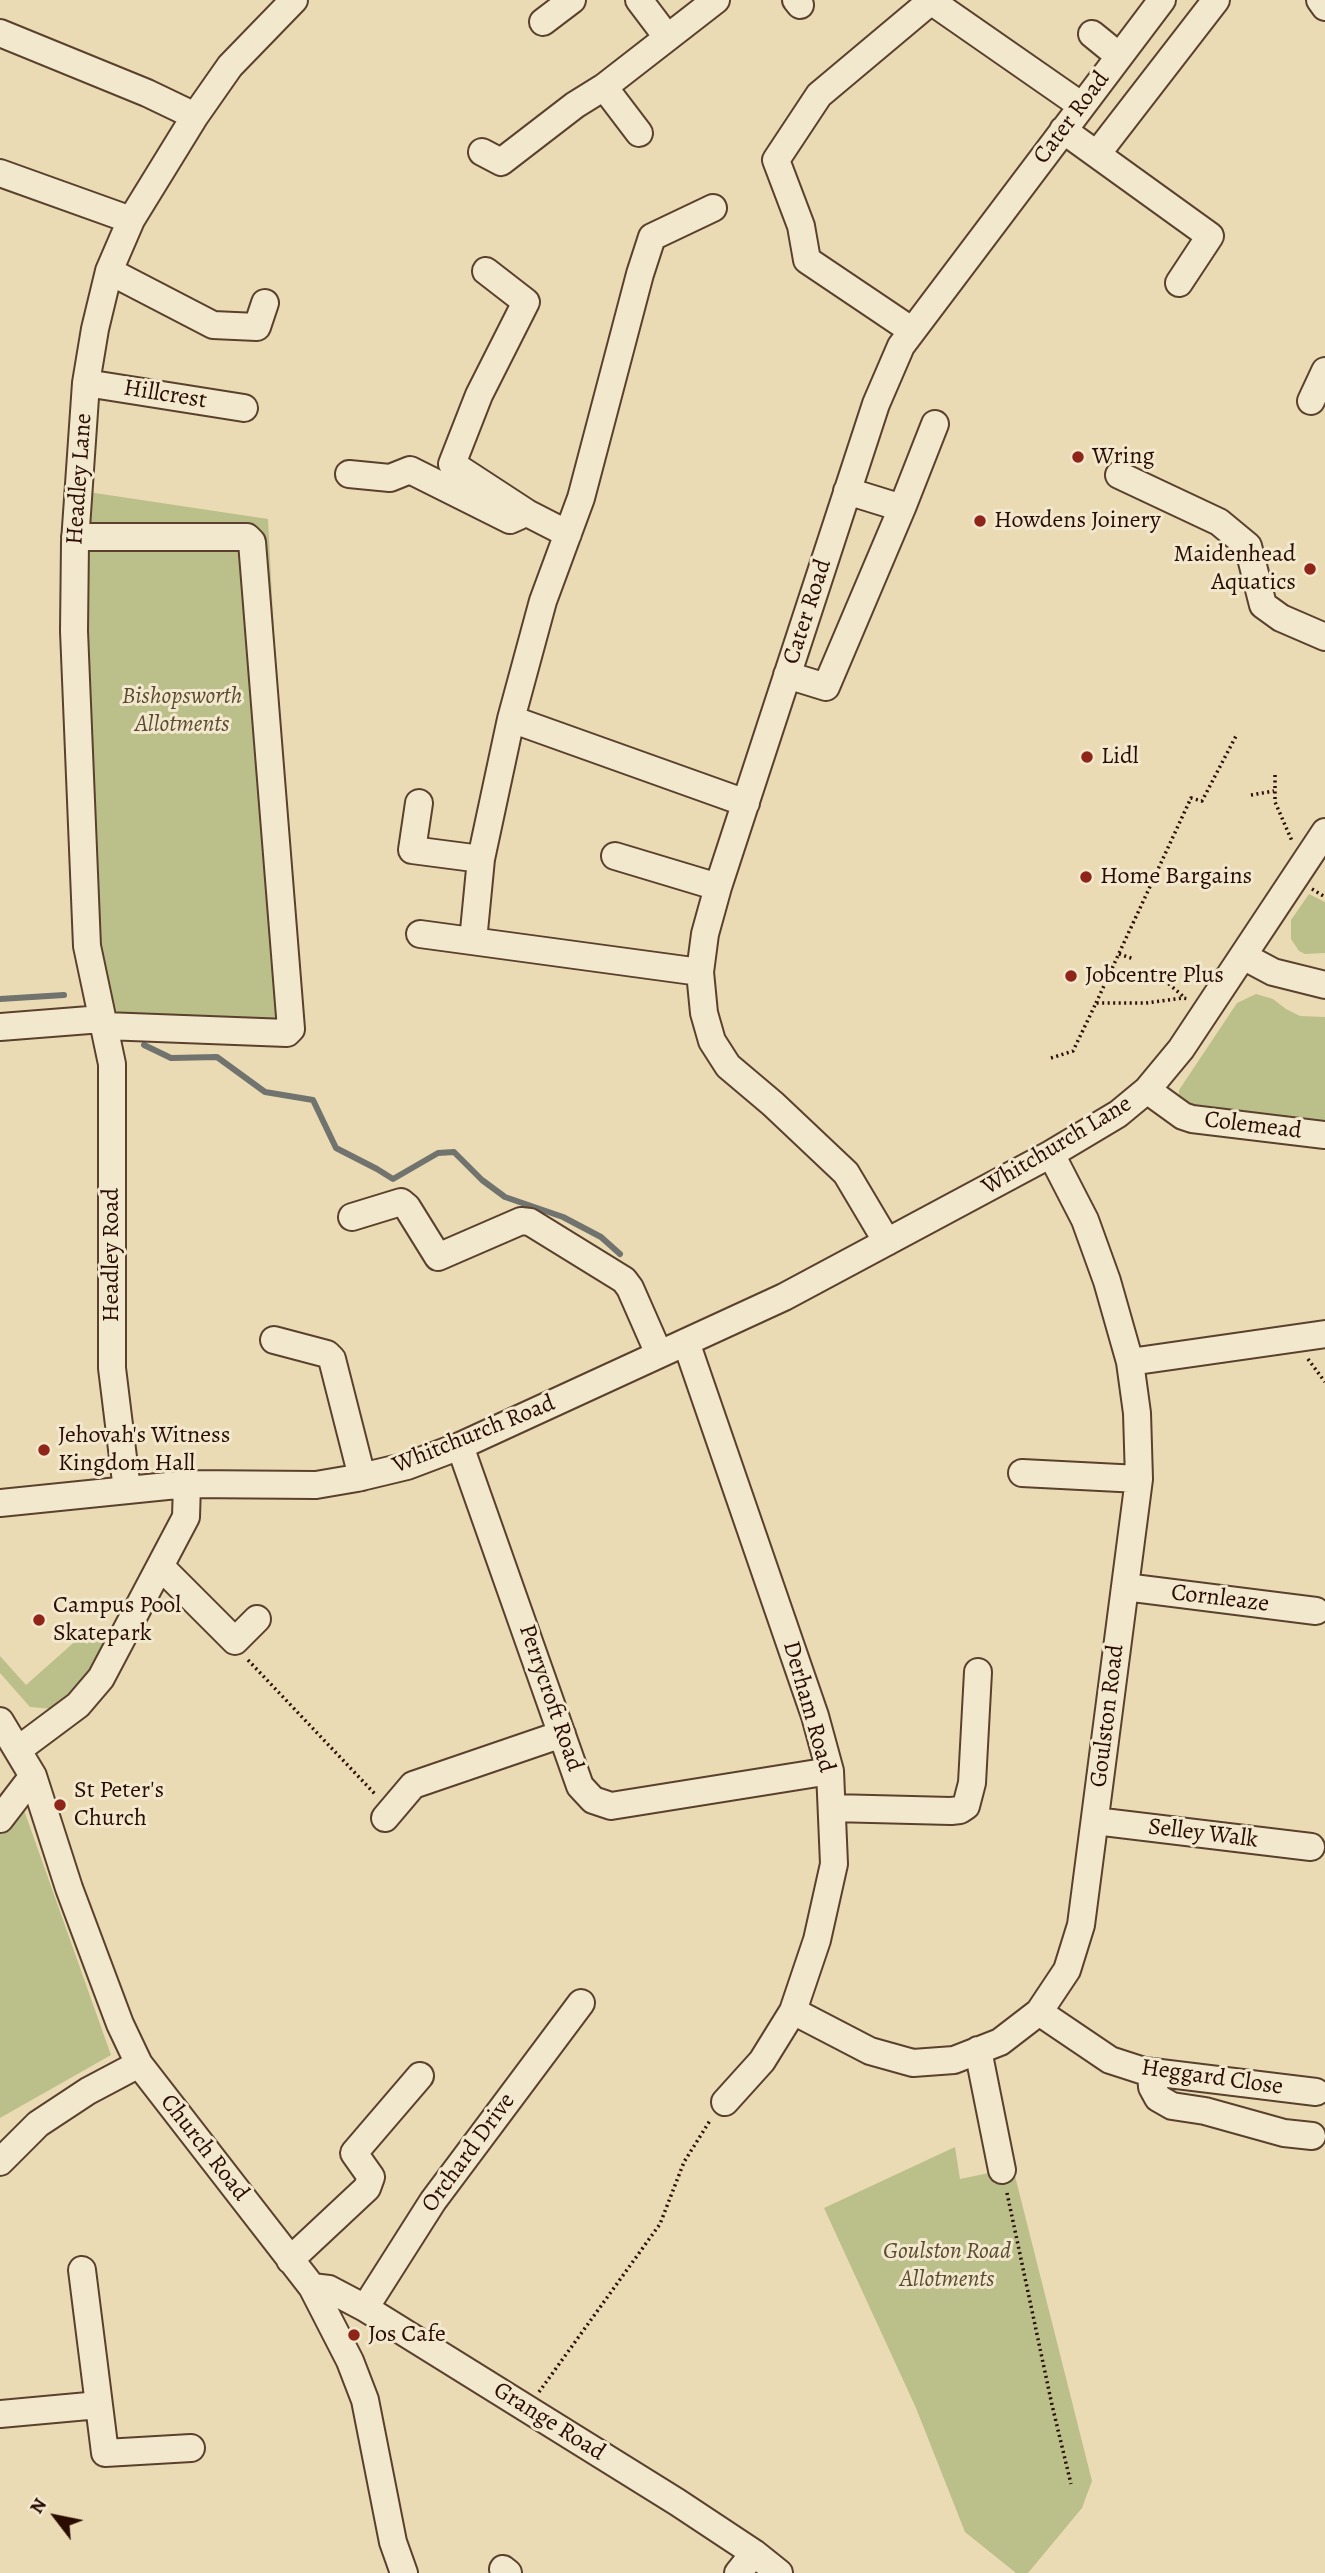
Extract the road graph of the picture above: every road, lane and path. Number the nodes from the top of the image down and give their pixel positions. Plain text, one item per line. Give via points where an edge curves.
1 (572, 0) edge
2 (639, 0) edge
3 (716, 0) edge
4 (1162, 0) edge
5 (1216, 0) edge
6 (1320, 0) edge
7 (287, 2) edge
8 (1325, 7) edge
9 (543, 22) dead end
10 (0, 33) edge
11 (1093, 34) dead end
12 (667, 37) junction
13 (1119, 56) junction
14 (604, 87) junction
15 (1082, 106) junction
16 (195, 116) junction
17 (1063, 130) junction
18 (639, 133) dead end
19 (482, 152) dead end
20 (1097, 154) junction
21 (0, 173) edge
22 (713, 208) dead end
23 (131, 220) junction
24 (109, 271) junction
25 (486, 271) dead end
26 (1179, 282) dead end
27 (265, 303) dead end
28 (911, 330) junction
29 (1325, 371) edge
30 (86, 383) junction
31 (1311, 401) dead end
32 (244, 408) dead end
33 (935, 424) dead end
34 (349, 474) dead end
35 (1119, 475) dead end
36 (847, 491) junction
37 (902, 508) junction
38 (527, 513) junction
39 (568, 534) junction
40 (75, 537) junction
41 (1325, 637) edge
42 (787, 675) junction
43 (511, 719) junction
44 (1236, 736) dead end
45 (1275, 775) dead end
46 (1274, 791) junction
47 (1251, 795) dead end
48 (419, 803) dead end
49 (746, 803) junction
50 (1325, 832) edge
51 (1295, 846) dead end
52 (615, 856) dead end
53 (481, 859) junction
54 (1308, 886) dead end
55 (718, 887) junction
56 (1325, 897) edge
57 (420, 934) dead end
58 (473, 941) junction
59 (1119, 954) junction
60 (1243, 956) junction
61 (1134, 960) dead end
62 (700, 972) junction
63 (1156, 973) dead end
64 (1325, 985) edge
65 (1185, 999) junction
66 (1096, 1003) junction
67 (1212, 1004) junction
68 (104, 1023) junction
69 (0, 1027) edge
70 (1051, 1058) dead end
71 (1147, 1090) junction
72 (1325, 1135) edge
73 (1051, 1154) junction
74 (352, 1217) dead end
75 (887, 1242) junction
76 (1325, 1334) edge
77 (274, 1340) dead end
78 (686, 1342) junction
79 (660, 1354) junction
80 (1129, 1362) junction
81 (460, 1446) junction
82 (1022, 1473) dead end
83 (362, 1477) junction
84 (1139, 1479) junction
85 (187, 1484) junction
86 (127, 1490) junction
87 (0, 1503) edge
88 (161, 1567) junction
89 (1125, 1587) junction
90 (1316, 1611) dead end
91 (257, 1619) dead end
92 (235, 1641) junction
93 (978, 1672) dead end
94 (0, 1721) edge
95 (562, 1734) junction
96 (19, 1749) junction
97 (830, 1771) junction
98 (33, 1776) junction
99 (832, 1808) junction
100 (389, 1814) joint
101 (0, 1819) edge
102 (1095, 1821) junction
103 (1311, 1847) dead end
104 (581, 2003) dead end
105 (793, 2011) junction
106 (1039, 2012) junction
107 (978, 2050) junction
108 (139, 2064) junction
109 (1151, 2072) junction
110 (420, 2076) dead end
111 (1316, 2092) dead end
112 (725, 2102) joint
113 (1312, 2136) dead end
114 (0, 2162) edge
115 (1002, 2170) joint
116 (290, 2260) junction
117 (82, 2270) dead end
118 (312, 2287) junction
119 (365, 2308) junction
120 (99, 2405) junction
121 (528, 2408) junction
122 (0, 2414) edge
123 (191, 2448) dead end
124 (1071, 2484) dead end
125 (746, 2563) edge
126 (404, 2573) edge
127 (779, 2573) edge

1 - 9 street
2 - 12 street
3 - 12 street
4 - 13 street, Cater Road
5 - 20 street
6 - 8 street
7 - 16 street, Headley Lane via 230,66
10 - 16 street
11 - 13 street
12 - 14 street
13 - 15 street, Cater Road
14 - 18 street
14 - 19 street via 501,162
15 - 17 street, Cater Road
15 - 28 street via 1033,86 931,1 819,95 776,160 802,226 807,260
16 - 23 street, Headley Lane
17 - 20 street
17 - 28 street, Cater Road
20 - 26 street via 1210,236
21 - 23 street
22 - 39 street via 652,237 582,498
23 - 24 street, Headley Lane
24 - 27 street via 213,325 257,327
24 - 30 street, Headley Lane
25 - 38 street via 526,302 479,395 452,464
28 - 36 street, Cater Road via 876,404
29 - 31 street
30 - 32 street, Hillcrest
30 - 40 street, Headley Lane
33 - 37 street
34 - 38 street via 390,478 410,470 510,520
35 - 41 street via 1219,522 1248,546 1263,605
36 - 37 street
36 - 42 street, Cater Road
37 - 42 street via 826,687
38 - 39 street
39 - 43 street via 543,601
40 - 68 street, Headley Lane via 74,631 87,946
40 - 68 street via 247,537 252,542 291,1029 288,1033
42 - 49 street, Cater Road
43 - 49 street
43 - 53 street
44 - 59 path via 1202,801 1191,798
45 - 46 path
46 - 47 path
46 - 51 path
48 - 53 street via 412,849
49 - 55 street, Cater Road
50 - 60 street, Whitchurch Lane
52 - 55 street
53 - 58 street
54 - 56 path
55 - 62 street, Cater Road
57 - 58 street
58 - 62 street
59 - 61 path
59 - 66 path
60 - 64 street via 1273,972
60 - 67 street, Whitchurch Lane
62 - 75 street, Cater Road via 712,1041 728,1066 846,1173
63 - 65 path
65 - 66 path
65 - 67 path
66 - 70 path via 1073,1051
67 - 71 street, Whitchurch Lane
68 - 69 street
68 - 86 street, Headley Road via 112,1064 112,1368
71 - 72 street, Colemead via 1192,1119
71 - 73 street, Whitchurch Lane via 1118,1114
73 - 75 street, Whitchurch Lane
73 - 80 street, Goulston Road via 1085,1220
74 - 79 street via 401,1202 438,1257 521,1221 530,1222 624,1280
75 - 78 street, Whitchurch Lane
76 - 80 street
77 - 83 street via 332,1359
78 - 79 street, Whitchurch Road
78 - 97 street, Derham Road via 816,1716
79 - 81 street, Whitchurch Road
80 - 84 street, Goulston Road via 1137,1413
81 - 83 street, Whitchurch Road
81 - 95 street, Perrycroft Road
82 - 84 street
83 - 85 street, Whitchurch Road via 316,1485
84 - 89 street, Goulston Road
85 - 86 street, Whitchurch Road
85 - 88 street via 186,1517
86 - 87 street, Whitchurch Road
88 - 92 street
88 - 96 street via 91,1693
89 - 90 street, Cornleaze
89 - 102 street, Goulston Road
91 - 92 street
92 - 100 path via 251,1665
93 - 99 street via 972,1783 966,1806 951,1811
94 - 96 street, Church Road
95 - 97 street, Perrycroft Road via 580,1786 593,1800 611,1806
95 - 100 street via 413,1785
96 - 98 street, Church Road
97 - 99 street, Derham Road
98 - 101 street
98 - 108 street, Church Road via 69,1888
99 - 105 street, Derham Road via 834,1864 817,1940
102 - 103 street, Selley Walk
102 - 106 street, Goulston Road via 1081,1925 1067,1970
104 - 119 street, Orchard Drive via 433,2200
105 - 107 street, Goulston Road via 870,2051 913,2063 954,2060
105 - 112 street, Derham Road via 762,2061
106 - 107 street, Goulston Road via 1000,2042
106 - 109 street, Heggard Close via 1110,2060
107 - 115 street
108 - 114 street via 38,2124
108 - 116 street, Church Road
109 - 111 street, Heggard Close
109 - 113 street via 1158,2098 1172,2106
110 - 116 street via 354,2153 371,2177 367,2188
112 - 121 path via 684,2162 660,2224
115 - 124 path
116 - 118 street, Church Road
117 - 120 street
118 - 119 street, Grange Road via 329,2289
118 - 126 street, Church Road via 365,2400 393,2542
119 - 121 street, Grange Road
120 - 122 street
120 - 123 street via 105,2453
121 - 125 street, Grange Road
125 - 127 street, Grange Road

